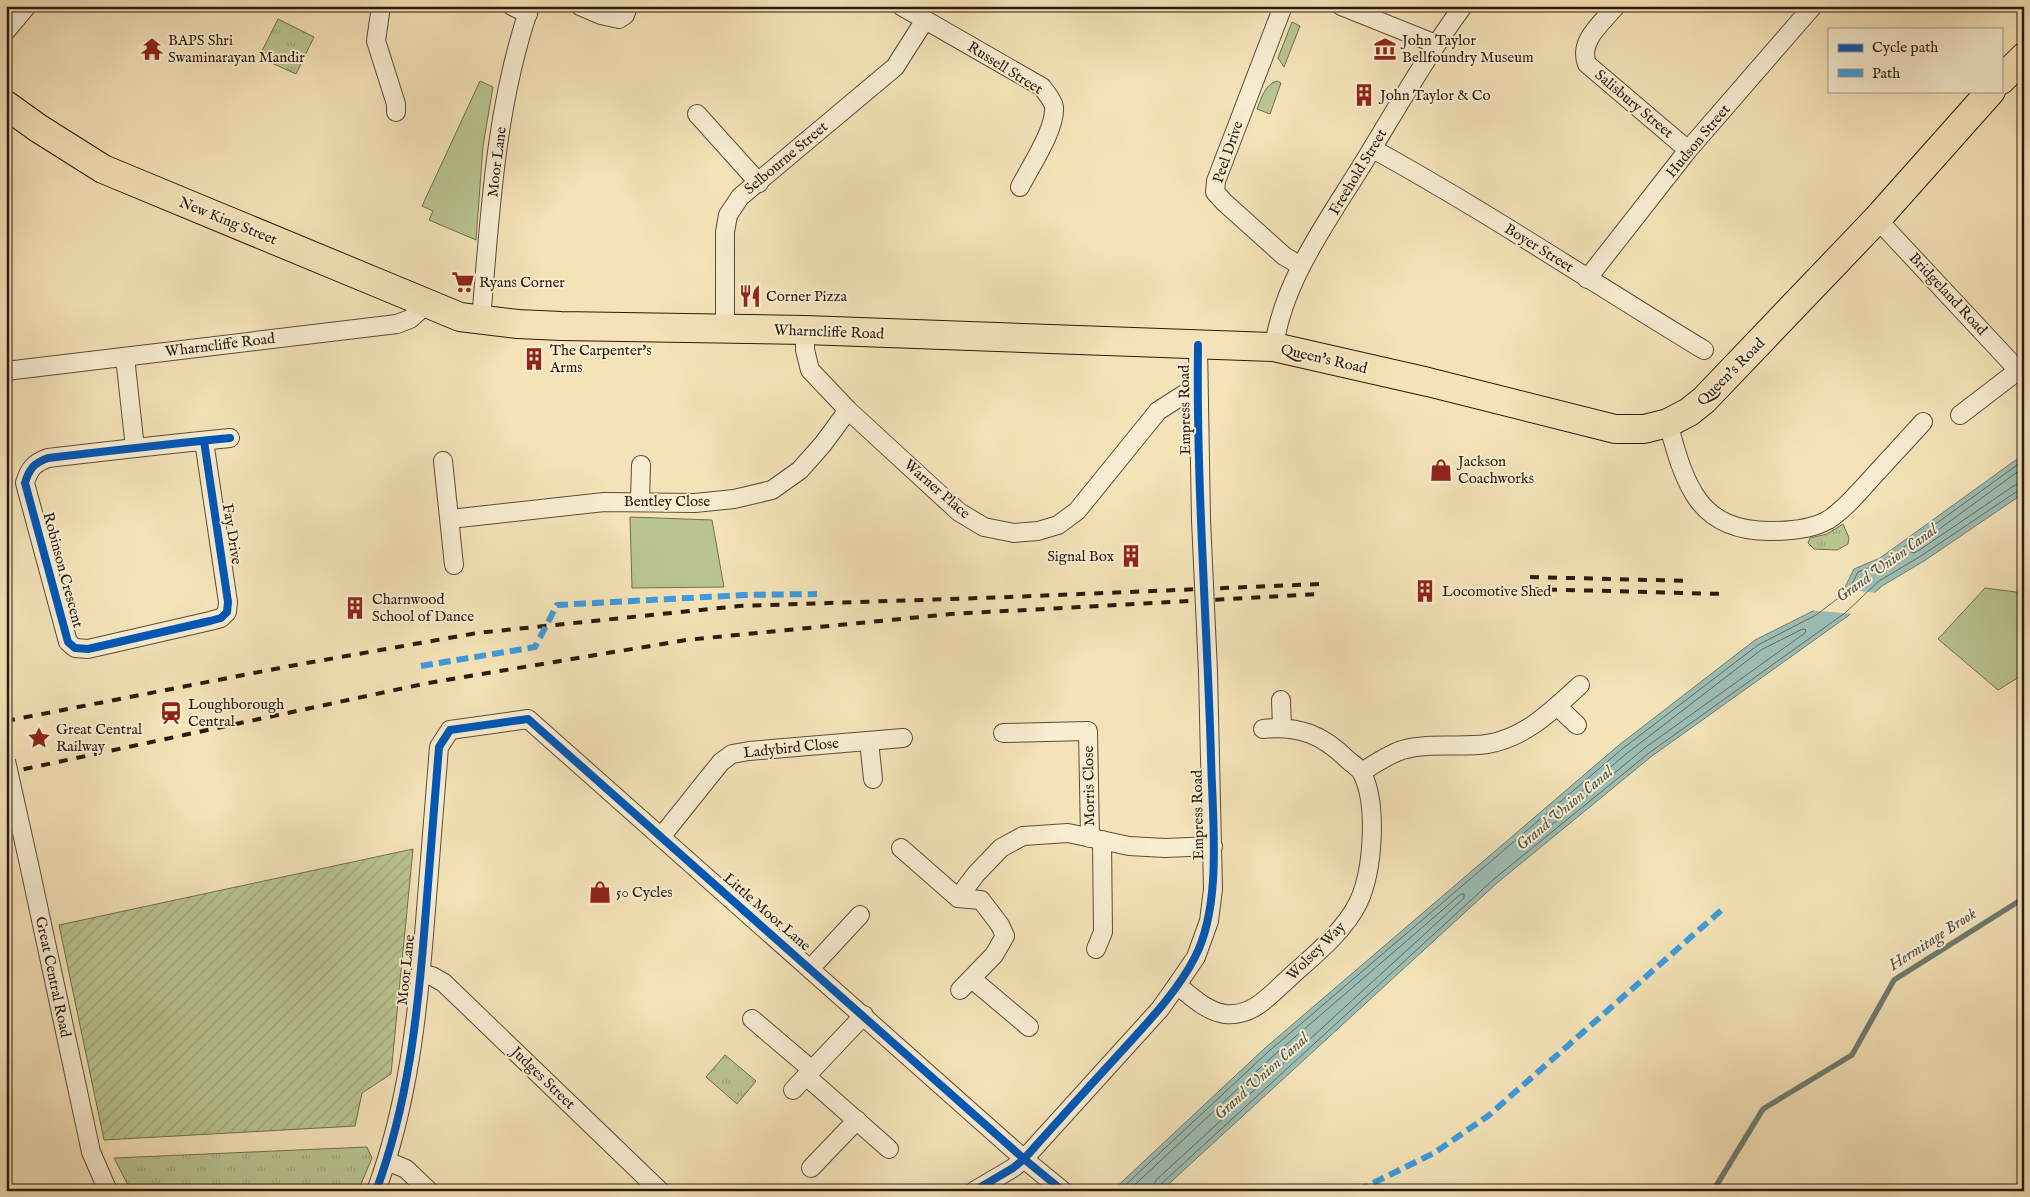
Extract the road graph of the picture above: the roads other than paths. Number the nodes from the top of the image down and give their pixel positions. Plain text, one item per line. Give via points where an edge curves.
1 (27, 6) edge
2 (381, 6) edge
3 (512, 6) edge
4 (580, 6) edge
5 (628, 6) edge
6 (901, 6) edge
7 (1283, 6) edge
8 (1341, 6) edge
9 (1463, 6) edge
10 (1616, 6) edge
11 (1814, 6) edge
12 (529, 10) edge
13 (925, 20) junction
14 (6, 32) edge
15 (1436, 44) junction
16 (2024, 57) edge
17 (2002, 79) edge
18 (1990, 92) edge
19 (6, 104) edge
20 (396, 112) dead end
21 (698, 114) dead end
22 (1373, 148) junction
23 (1688, 150) junction
24 (759, 182) junction
25 (1020, 187) dead end
26 (1877, 219) junction
27 (1301, 266) junction
28 (1587, 278) junction
29 (428, 303) junction
30 (471, 318) junction
31 (725, 330) junction
32 (805, 330) junction
33 (1198, 345) junction
34 (1274, 347) junction
35 (1704, 350) dead end
36 (125, 357) junction
37 (2021, 368) edge
38 (6, 371) edge
39 (1197, 386) junction
40 (848, 410) junction
41 (1960, 415) dead end
42 (1923, 422) dead end
43 (1668, 424) junction
44 (230, 438) dead end
45 (204, 441) junction
46 (136, 448) junction
47 (443, 461) dead end
48 (640, 465) dead end
49 (640, 502) junction
50 (450, 519) junction
51 (454, 565) dead end
52 (210, 621) joint
53 (1580, 684) dead end
54 (1281, 700) dead end
55 (1557, 706) junction
56 (1577, 725) dead end
57 (1282, 727) junction
58 (1263, 729) dead end
59 (1003, 733) dead end
60 (903, 738) dead end
61 (870, 740) junction
62 (439, 747) joint
63 (6, 761) edge
64 (1362, 772) junction
65 (873, 779) dead end
66 (661, 837) junction
67 (1096, 839) junction
68 (1213, 846) junction
69 (901, 848) dead end
70 (958, 898) junction
71 (860, 915) dead end
72 (1096, 949) dead end
73 (811, 968) junction
74 (421, 974) junction
75 (1177, 985) junction
76 (864, 1015) junction
77 (752, 1019) dead end
78 (1029, 1027) dead end
79 (809, 1073) junction
80 (793, 1090) dead end
81 (857, 1120) junction
82 (889, 1149) dead end
83 (1024, 1159) junction
84 (387, 1161) junction
85 (811, 1168) dead end
86 (108, 1191) edge
87 (376, 1191) edge
88 (429, 1191) edge
89 (660, 1191) edge
90 (974, 1191) edge
91 (1063, 1191) edge

1 - 14 street
2 - 20 street via 376,41
3 - 12 street
4 - 5 street via 618,19
6 - 13 street, Russell Street
7 - 27 street, Peel Drive via 1221,167 1215,192 1284,256
8 - 15 street
9 - 15 street, Freehold Street
10 - 23 street, Salisbury Street via 1588,39 1584,48 1587,64
11 - 23 street, Hudson Street
12 - 30 street, Moor Lane via 508,86
13 - 24 street, Selbourne Street via 895,67
13 - 25 street, Russell Street via 1042,87 1048,95 1054,106 1050,129
15 - 22 street, Freehold Street
16 - 17 main road
18 - 26 main road, Queen's Road
19 - 29 main road, New King Street via 103,169
21 - 24 street
22 - 27 street, Freehold Street
22 - 28 street, Boyer Street
23 - 28 street, Hudson Street
24 - 31 street, Selbourne Street via 740,198 728,215 725,232
26 - 37 street, Bridgeland Road
26 - 43 main road, Queen's Road via 1720,386 1690,412
27 - 34 street, Freehold Street via 1277,325
28 - 35 street, Boyer Street
29 - 30 main road, New King Street
29 - 36 street, Wharncliffe Road via 410,319 397,324
30 - 31 main road, Wharncliffe Road via 552,326
31 - 32 main road, Wharncliffe Road
32 - 33 main road, Wharncliffe Road
32 - 40 street, Warner Place via 810,370
33 - 34 main road, Queen's Road
33 - 39 street, Empress Road
34 - 43 main road, Queen's Road via 1615,429 1644,429
36 - 38 street, Wharncliffe Road
36 - 46 street
37 - 41 street
39 - 40 street, Warner Place via 1158,411 1077,511 1058,525 1014,533 984,527 959,512
39 - 68 street, Empress Road, bridge
40 - 49 street, Bentley Close via 800,470 772,490 705,502
42 - 43 street via 1846,506 1828,520 1808,528 1780,531 1745,529 1712,516 1696,500
44 - 45 street
45 - 46 street
45 - 52 street, Fay Drive via 228,602 227,612
46 - 52 street, Robinson Crescent via 48,458 37,462 28,472 26,483 68,642 75,648 88,649
47 - 50 street
48 - 49 street
49 - 50 street, Bentley Close via 604,502
50 - 51 street
53 - 55 street
54 - 57 street
55 - 56 street
55 - 64 street via 1528,729 1507,738 1488,744 1402,750
57 - 58 street
57 - 64 street via 1321,738
59 - 67 street, Morris Close via 1088,730
60 - 61 street, Ladybird Close
61 - 65 street
61 - 66 street, Ladybird Close via 732,754 721,762
62 - 66 street, Little Moor Lane via 450,730 528,718
62 - 74 street, Moor Lane
63 - 86 street, Great Central Road, bridge via 91,1152
64 - 75 street, Wolsey Way via 1372,824 1369,867 1357,904 1344,924 1252,1011 1227,1014 1209,1010
66 - 73 street, Little Moor Lane
67 - 68 street, Morris Close via 1129,846
67 - 70 street, Morris Close via 1068,833 1023,836 1001,848
67 - 72 street, Morris Close via 1103,932
68 - 75 street, Empress Road via 1213,889 1208,921 1196,957
69 - 70 street
70 - 78 street via 981,900 1005,936 994,954 966,984
71 - 73 street
73 - 76 street, Little Moor Lane
74 - 84 street, Moor Lane via 408,1076
74 - 89 street, Judges Street via 444,983
75 - 83 street, Empress Road via 1160,1009
76 - 79 street
76 - 83 street, Little Moor Lane
77 - 79 street
79 - 80 street
79 - 81 street
81 - 82 street
81 - 85 street
83 - 90 street, Empress Road
83 - 91 street, Little Moor Lane
84 - 87 street, Moor Lane
84 - 88 street via 406,1169

